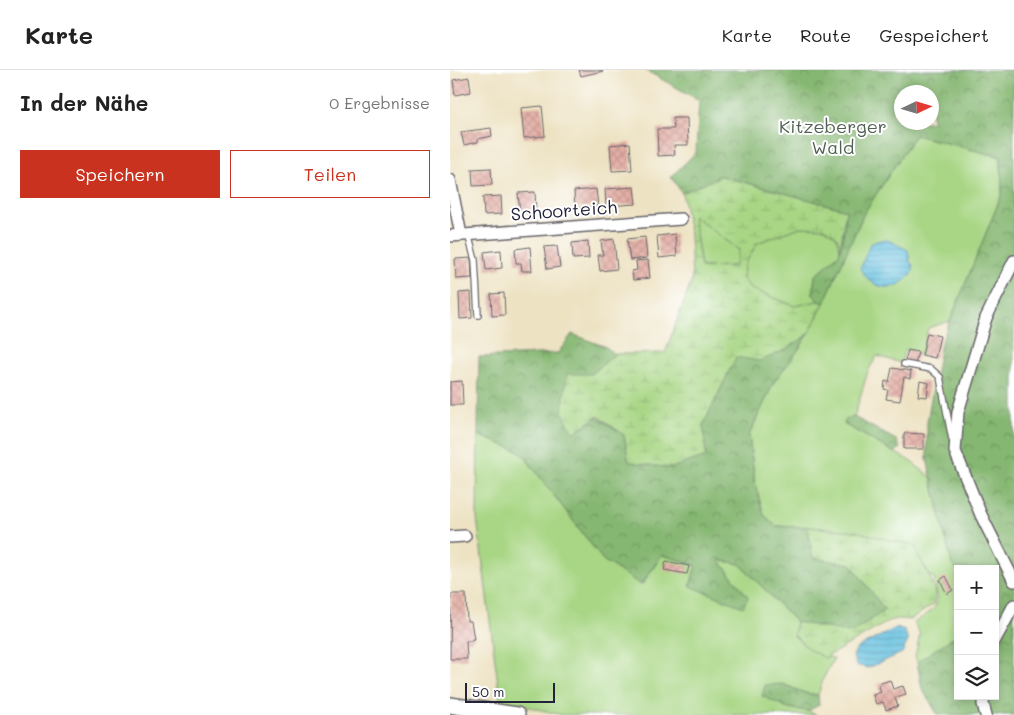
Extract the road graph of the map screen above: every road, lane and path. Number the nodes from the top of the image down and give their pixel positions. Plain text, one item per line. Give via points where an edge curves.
1 (450, 180) edge
2 (681, 219) dead end
3 (460, 235) edge
4 (1014, 261) edge
5 (478, 315) dead end
6 (904, 364) dead end
7 (955, 451) junction
8 (465, 536) dead end
9 (450, 537) edge
10 (1014, 581) edge
11 (1014, 605) edge
12 (999, 633) edge
13 (984, 700) edge
14 (450, 705) edge
15 (517, 715) edge
16 (986, 715) edge

1 - 3 street
2 - 3 street, Schoorteich
3 - 5 lane via 475,260
4 - 7 street via 986,318 958,412
6 - 7 lane via 931,370 940,378
7 - 10 street via 981,515
8 - 9 street
11 - 12 street
13 - 16 street
14 - 15 street

